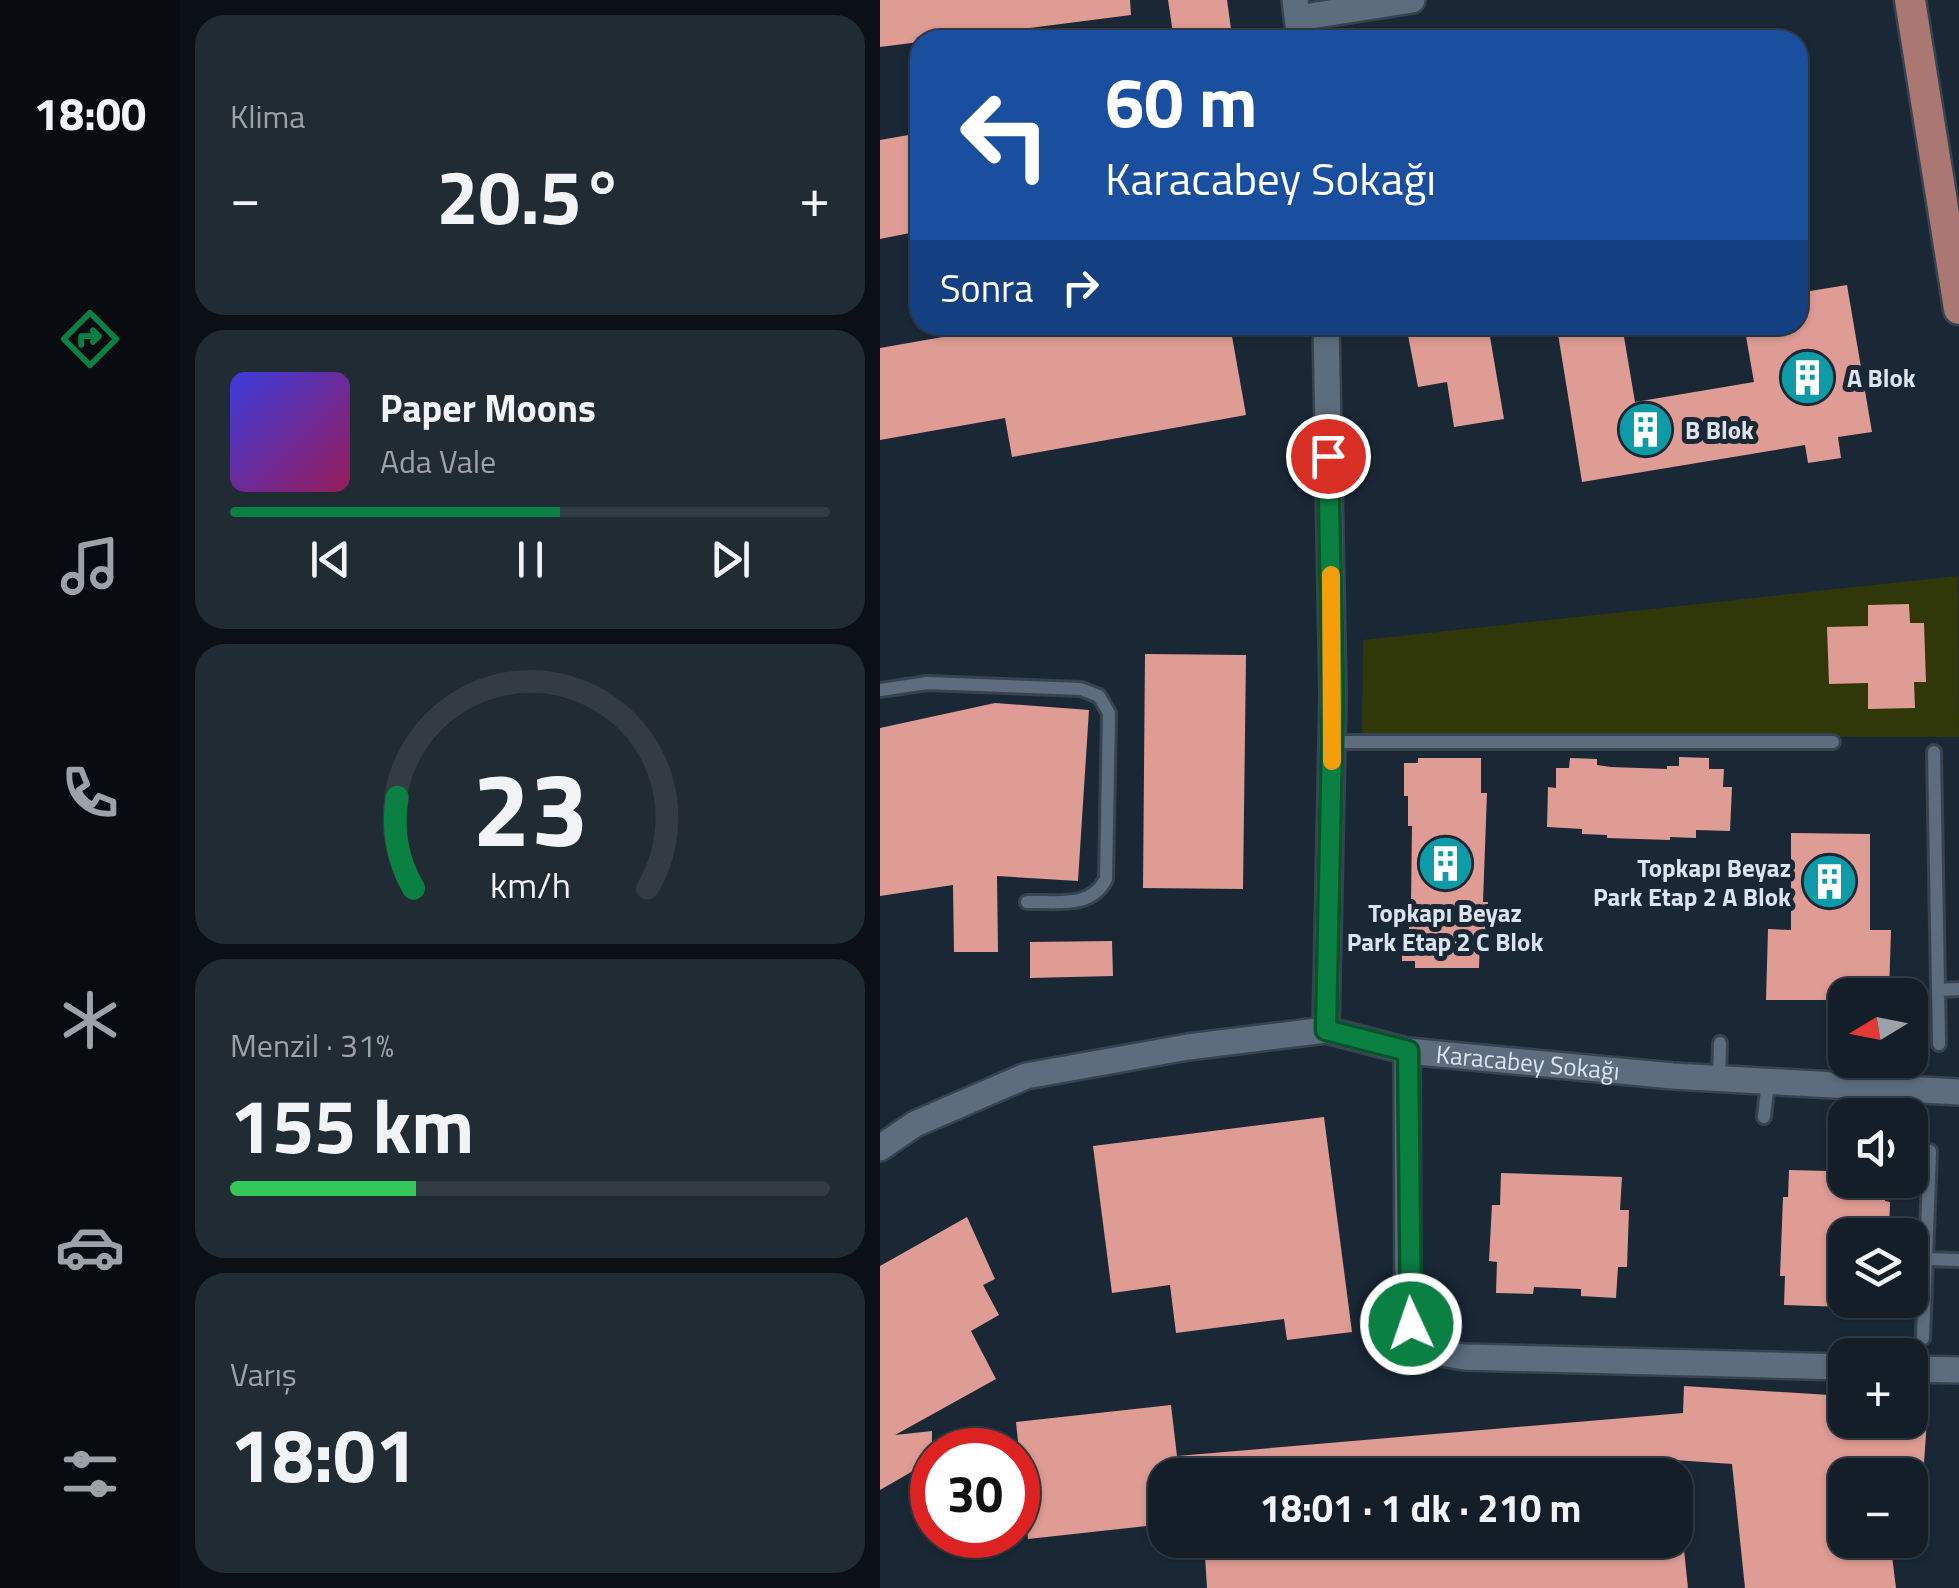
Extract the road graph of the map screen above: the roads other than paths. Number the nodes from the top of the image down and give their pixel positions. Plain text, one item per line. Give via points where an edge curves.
1 (1412, 0) edge
2 (1910, 0) edge
3 (1298, 19) edge
4 (1959, 309) edge
5 (1326, 335) edge
6 (880, 690) edge
7 (1332, 742) junction
8 (1834, 742) dead end
9 (1934, 752) dead end
10 (1027, 902) dead end
11 (1939, 990) junction
12 (1959, 990) edge
13 (1326, 1030) junction
14 (1720, 1043) dead end
15 (1939, 1044) dead end
16 (1408, 1051) junction
17 (1719, 1078) junction
18 (1768, 1081) junction
19 (1959, 1092) edge
20 (1764, 1117) dead end
21 (880, 1148) edge
22 (1930, 1151) dead end
23 (1928, 1218) edge
24 (1928, 1259) edge
25 (1959, 1260) edge
26 (1924, 1318) edge
27 (1923, 1338) dead end
28 (1828, 1367) edge
29 (1928, 1369) edge
30 (1959, 1370) edge

1 - 3 street
2 - 4 main road
5 - 7 street
6 - 10 lane via 927,683 1099,696 1109,712 1106,879 1099,893 1082,900
7 - 8 lane
7 - 13 street
9 - 11 lane
11 - 12 lane
11 - 15 lane
13 - 16 street, Karacabey Sokağı
13 - 21 street, Karacabey Sokağı via 1026,1076 915,1124
14 - 17 lane
16 - 17 street, Karacabey Sokağı
16 - 28 street via 1408,1299 1414,1348 1464,1357
17 - 18 street, Karacabey Sokağı
18 - 19 street, Karacabey Sokağı
18 - 20 lane
22 - 23 lane
24 - 25 lane
26 - 27 lane
29 - 30 street

